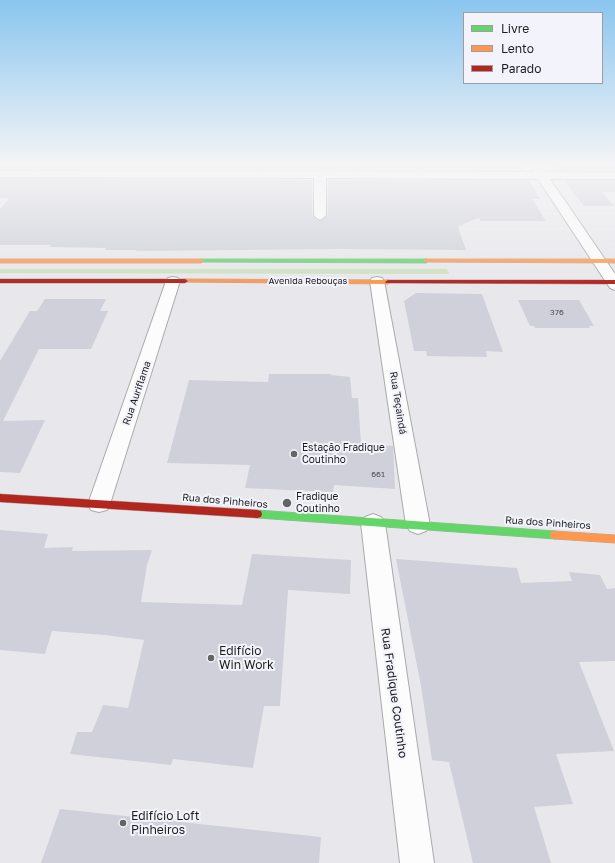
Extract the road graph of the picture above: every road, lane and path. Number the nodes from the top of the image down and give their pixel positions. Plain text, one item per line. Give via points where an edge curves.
1 (320, 204) edge
2 (560, 204) edge
3 (320, 216) dead end
4 (0, 261) edge
5 (598, 261) junction
6 (615, 261) edge
7 (0, 281) edge
8 (173, 281) junction
9 (378, 281) junction
10 (614, 283) edge
11 (0, 498) edge
12 (99, 504) junction
13 (373, 523) junction
14 (418, 525) junction
15 (615, 539) edge
16 (417, 863) edge

1 - 3 street
2 - 5 street
4 - 5 main road, Avenida Rebouças
5 - 6 main road, Avenida Rebouças
5 - 10 street
7 - 8 main road, Avenida Rebouças
8 - 9 main road, Avenida Rebouças
8 - 12 street, Rua Auriflama
9 - 10 main road, Avenida Rebouças
9 - 14 street, Rua Teçaindá
11 - 12 main road, Rua dos Pinheiros
12 - 13 main road, Rua dos Pinheiros
13 - 14 main road, Rua dos Pinheiros
13 - 16 street, Rua Fradique Coutinho
14 - 15 main road, Rua dos Pinheiros

